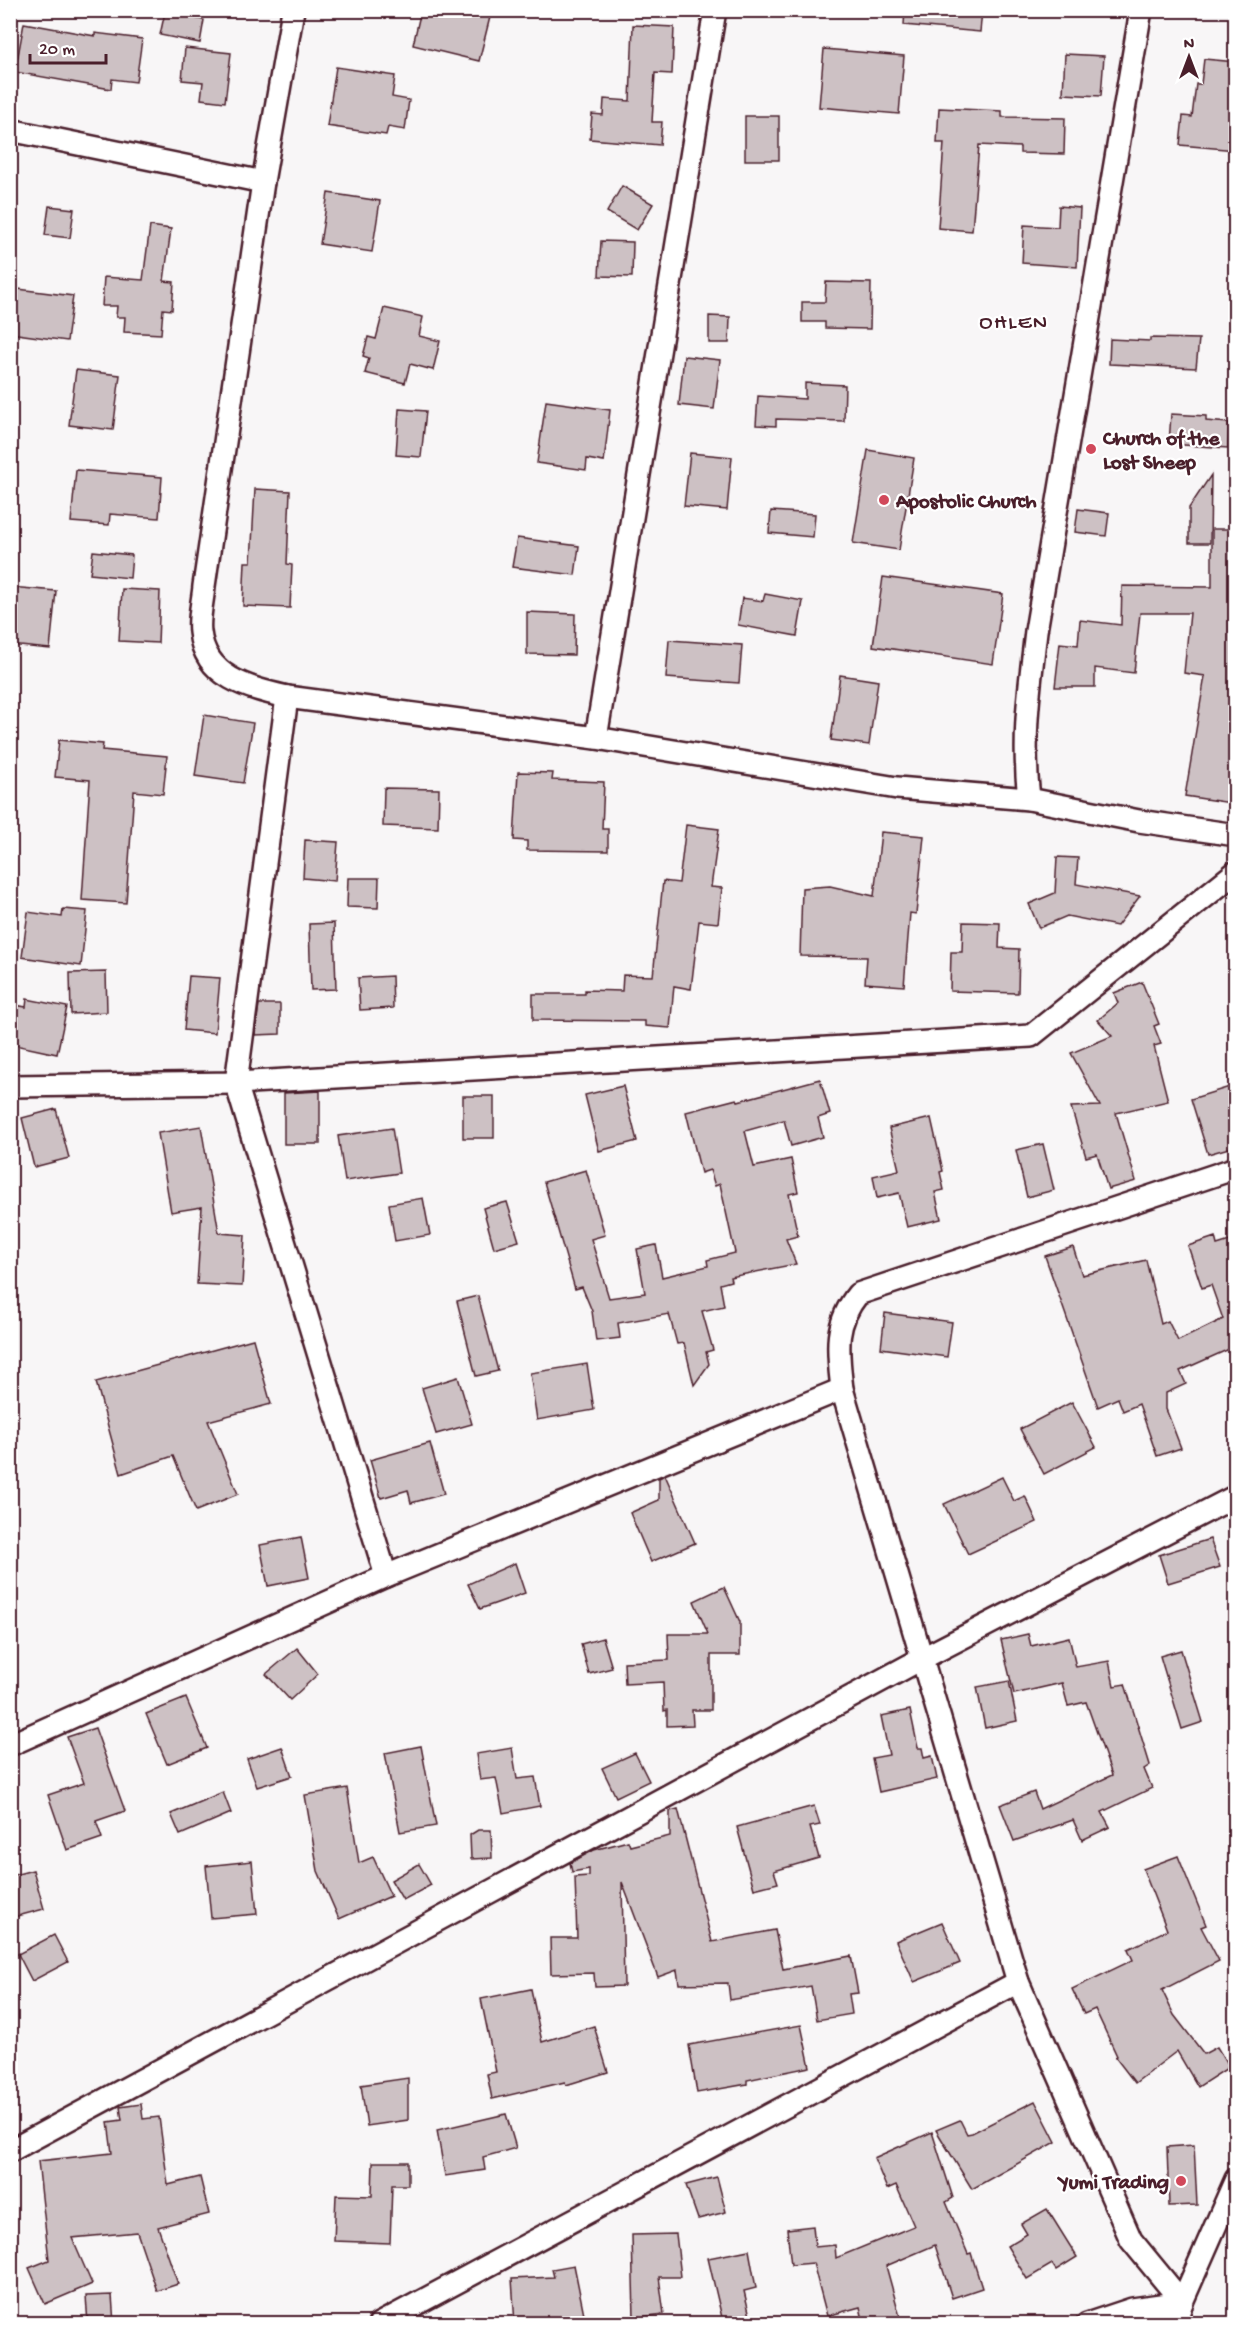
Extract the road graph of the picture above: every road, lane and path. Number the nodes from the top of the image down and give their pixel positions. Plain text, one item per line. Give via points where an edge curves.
1 (293, 10) edge
2 (715, 10) edge
3 (1142, 10) edge
4 (10, 130) edge
5 (263, 182) junction
6 (286, 697) junction
7 (596, 738) junction
8 (1029, 799) junction
9 (1236, 835) edge
10 (1236, 872) edge
11 (236, 1083) junction
12 (10, 1086) edge
13 (1236, 1168) edge
14 (842, 1389) junction
15 (1236, 1496) edge
16 (386, 1576) junction
17 (923, 1658) junction
18 (10, 1745) edge
19 (1018, 1982) junction
20 (10, 2151) edge
21 (1236, 2179) edge
22 (1182, 2302) junction
23 (379, 2324) edge
24 (1087, 2324) edge
25 (1175, 2324) edge

1 - 5 street
2 - 7 street
3 - 8 street via 1036,631 1024,757
4 - 5 street
5 - 6 street via 199,630 211,664 243,686
6 - 7 street
6 - 11 street
7 - 8 street via 897,788
8 - 9 street
10 - 11 street via 1031,1036
11 - 12 street
11 - 16 street
13 - 14 street via 858,1294 845,1311 837,1346
14 - 16 street
14 - 17 street
15 - 17 street
16 - 18 street
17 - 19 street
17 - 20 street
19 - 22 street via 1131,2240
19 - 23 street
21 - 22 street
22 - 24 street via 1132,2308
22 - 25 street

